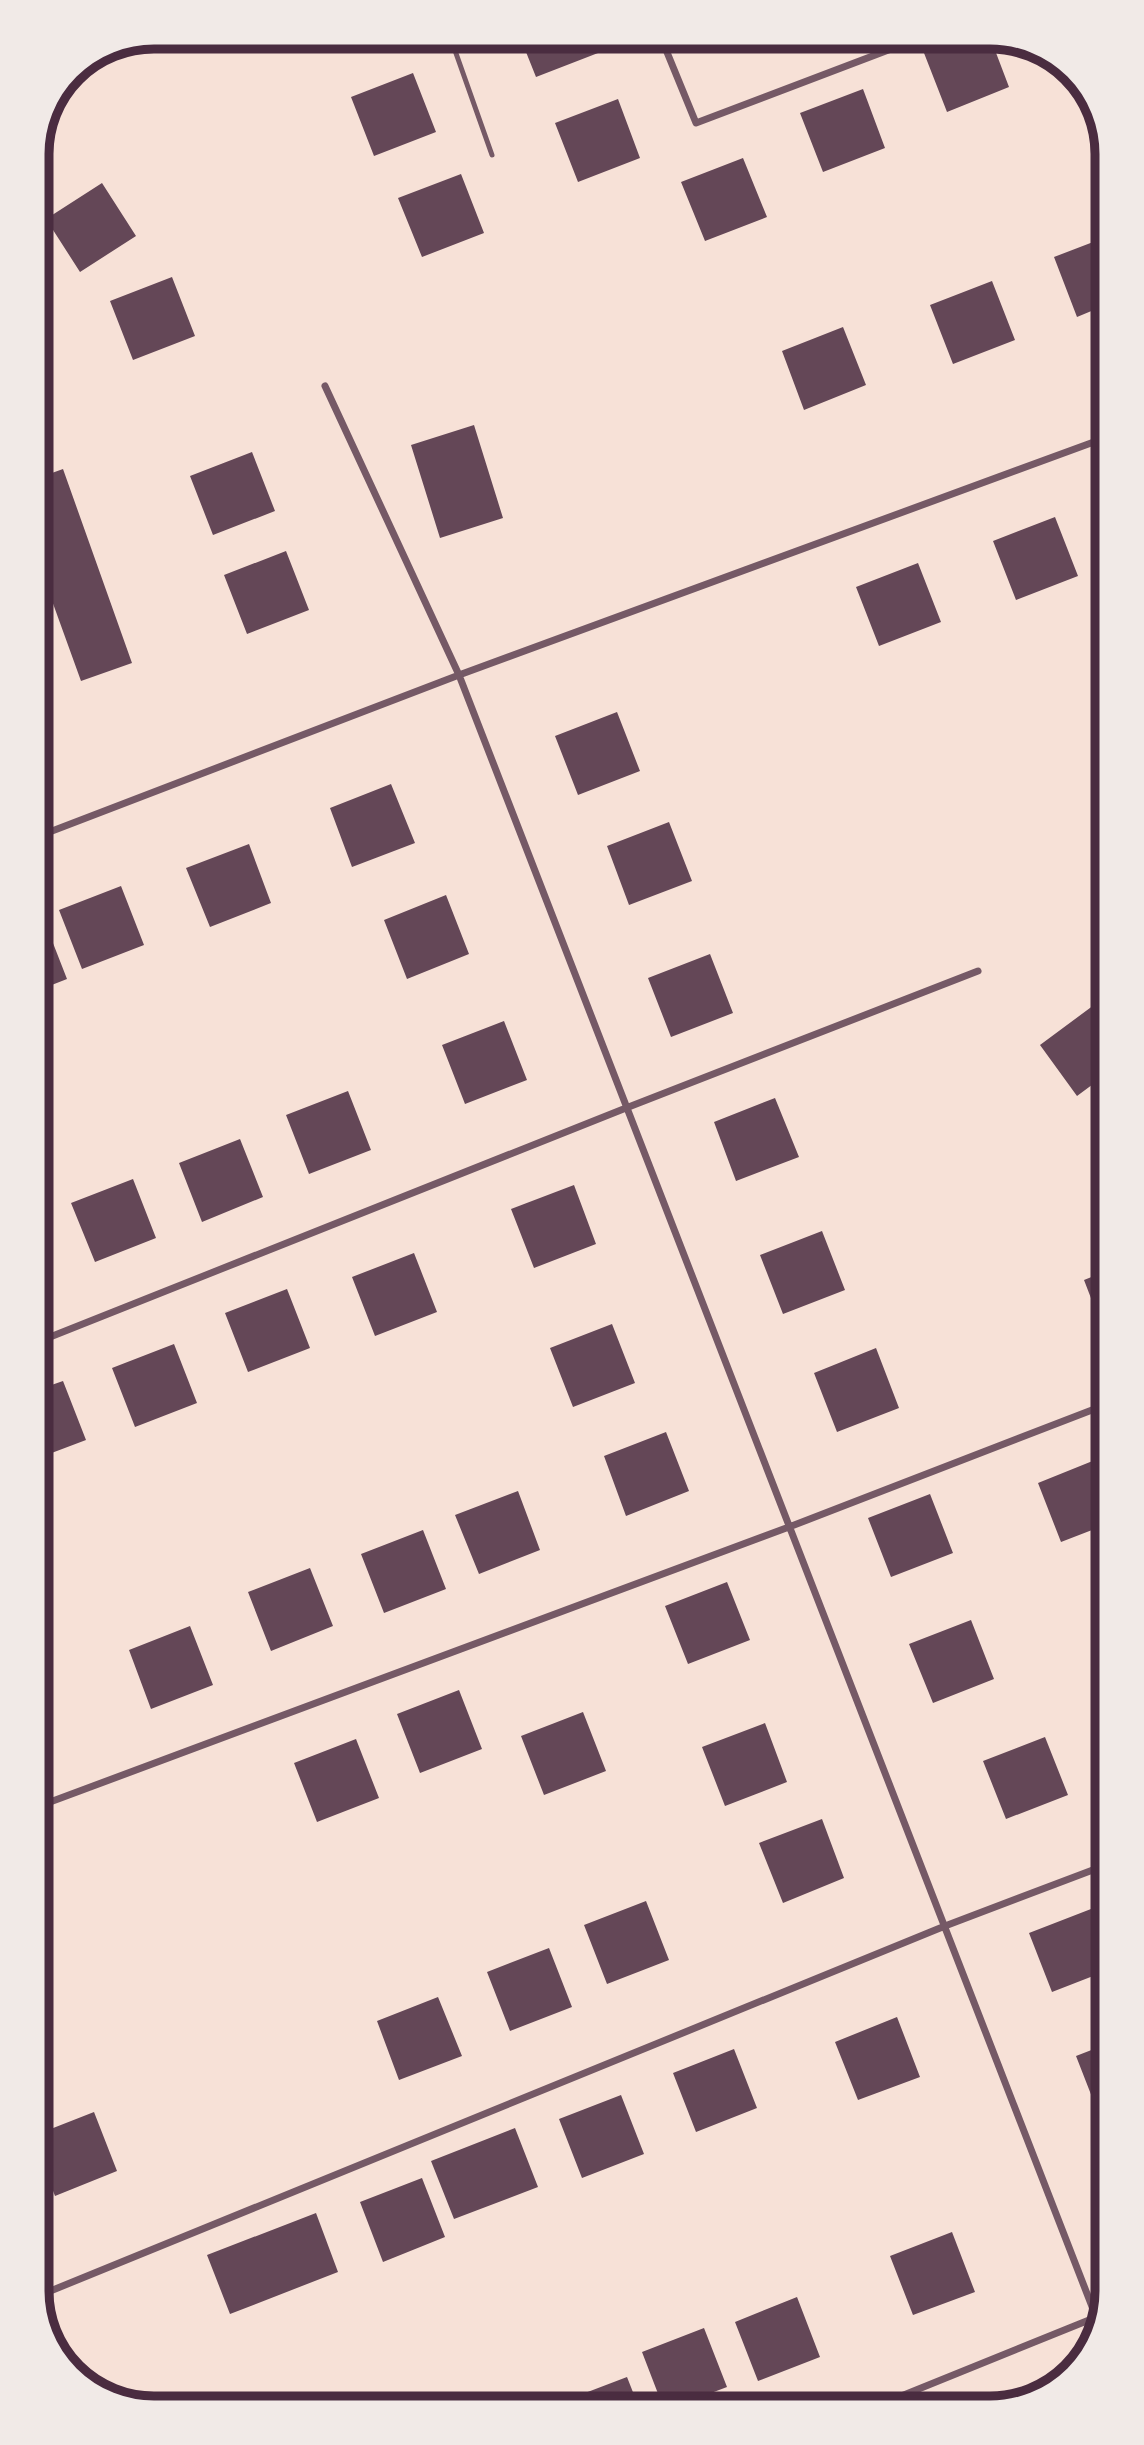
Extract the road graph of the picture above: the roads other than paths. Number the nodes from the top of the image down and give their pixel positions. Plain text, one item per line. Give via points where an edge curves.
1 (454, 49) edge
2 (666, 49) edge
3 (891, 49) edge
4 (492, 155) dead end
5 (325, 386) dead end
6 (1095, 442) edge
7 (459, 675) junction
8 (49, 832) edge
9 (978, 971) dead end
10 (626, 1108) junction
11 (49, 1337) edge
12 (1095, 1409) edge
13 (789, 1527) junction
14 (49, 1802) edge
15 (1095, 1870) edge
16 (945, 1926) junction
17 (49, 2292) edge
18 (1094, 2307) edge
19 (1090, 2321) edge
20 (902, 2396) edge

1 - 4 lane
2 - 3 street via 696,123
5 - 7 street
6 - 7 street
7 - 8 street
7 - 10 street
9 - 10 street
10 - 11 street
10 - 13 street
12 - 13 street
13 - 14 street
13 - 16 street
15 - 16 street
16 - 17 street
16 - 18 street
19 - 20 street

